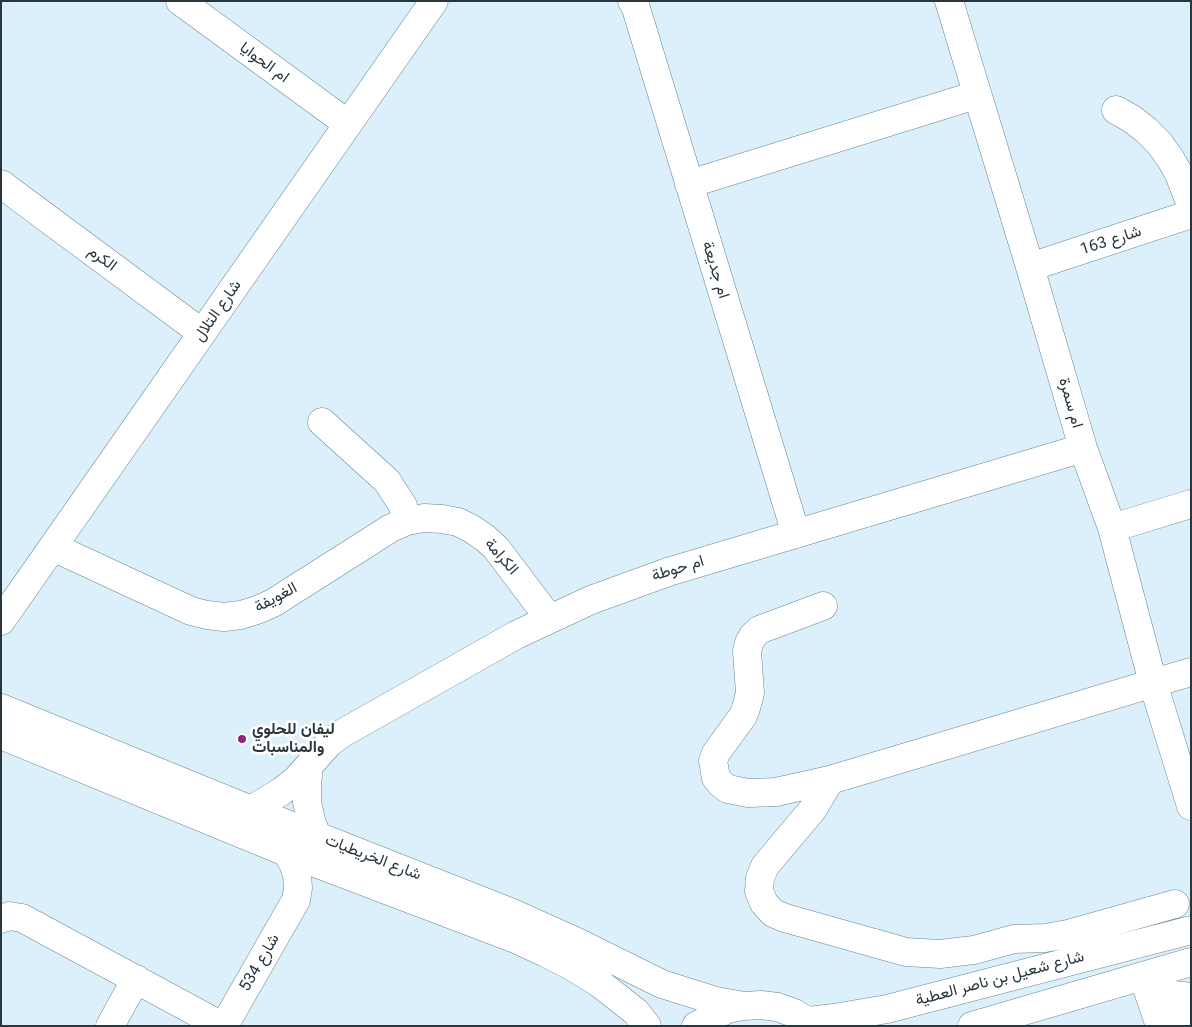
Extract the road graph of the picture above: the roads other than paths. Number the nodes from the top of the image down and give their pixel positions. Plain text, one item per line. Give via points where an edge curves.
1 (180, 1) edge
2 (434, 1) edge
3 (949, 1) edge
4 (634, 3) edge
5 (976, 96) junction
6 (1116, 110) dead end
7 (348, 124) junction
8 (689, 184) junction
9 (4, 194) edge
10 (1191, 205) edge
11 (1191, 214) edge
12 (1030, 267) junction
13 (202, 333) junction
14 (322, 422) dead end
15 (1083, 448) junction
16 (1191, 504) edge
17 (407, 521) junction
18 (1112, 528) junction
19 (796, 534) junction
20 (53, 547) junction
21 (823, 606) dead end
22 (549, 618) junction
23 (1, 621) edge
24 (1191, 672) edge
25 (1153, 683) junction
26 (1, 708) edge
27 (1, 735) edge
28 (309, 766) junction
29 (830, 780) junction
30 (1191, 806) edge
31 (250, 810) junction
32 (317, 837) junction
33 (286, 852) junction
34 (347, 876) junction
35 (296, 900) junction
36 (1175, 904) dead end
37 (1, 919) edge
38 (1121, 919) junction
39 (1190, 929) edge
40 (1128, 946) junction
41 (974, 950) junction
42 (1191, 962) edge
43 (1145, 976) junction
44 (136, 979) junction
45 (984, 983) junction
46 (1182, 996) edge
47 (744, 1006) junction
48 (812, 1023) edge
49 (110, 1026) edge
50 (223, 1026) edge
51 (647, 1026) edge
52 (696, 1026) edge
53 (972, 1026) edge
54 (1160, 1026) edge
55 (1185, 1026) edge

1 - 7 street, ام الحوايا
2 - 7 street, شارع التلال
3 - 5 street, ام سمرة
4 - 8 street, ام جديعة
5 - 8 street
5 - 12 street, ام سمرة
6 - 10 street via 1139,124 1159,143 1179,174
7 - 13 street, شارع التلال
8 - 19 street, ام جديعة
9 - 13 street, الكرم
11 - 12 street, شارع 163
12 - 15 street, ام سمرة
13 - 20 street, شارع التلال
14 - 17 street via 387,481
15 - 18 street, ام سمرة
15 - 19 street, ام حوطة
16 - 18 street
17 - 20 street, الغويفة via 375,537 273,603 241,615 224,617 191,611
17 - 22 street, الكرامة via 442,519 472,529 496,548
18 - 25 street, ام سمرة
19 - 22 street, ام حوطة via 645,580
20 - 23 street, شارع التلال
21 - 29 street via 767,627 753,636 747,651 750,693 746,708 716,753 713,769 721,784 738,792 776,792
22 - 28 street, ام حوطة via 342,734 329,743
24 - 25 street
25 - 29 street
25 - 30 street, ام سمرة
26 - 31 street, شارع الخريطيات
27 - 33 street, شارع الخريطيات
28 - 31 street, ام حوطة via 282,792
28 - 32 street via 307,802
29 - 41 street via 813,809 765,866 759,891 764,903 773,913 785,918 906,952 940,954
31 - 32 street, شارع الخريطيات
32 - 47 street, شارع الخريطيات via 510,912 662,984
33 - 34 street, شارع الخريطيات
33 - 35 street, شارع 534 via 297,875
34 - 35 street, شارع 534
34 - 51 street, شارع الخريطيات via 546,953 605,988 636,1012
35 - 50 street, شارع 534
36 - 38 street
37 - 44 street via 9,916 22,918
38 - 40 street
38 - 41 street via 1068,934 1014,939
39 - 40 street, شارع شعيل بن ناصر العطية
40 - 45 street, شارع شعيل بن ناصر العطية
41 - 45 street
42 - 43 street
43 - 46 street via 1159,988
43 - 53 street
43 - 54 street
44 - 49 street
44 - 50 street
45 - 48 street, شارع شعيل بن ناصر العطية via 887,1010
46 - 55 street
47 - 48 street via 778,1007
47 - 52 street via 727,1009

